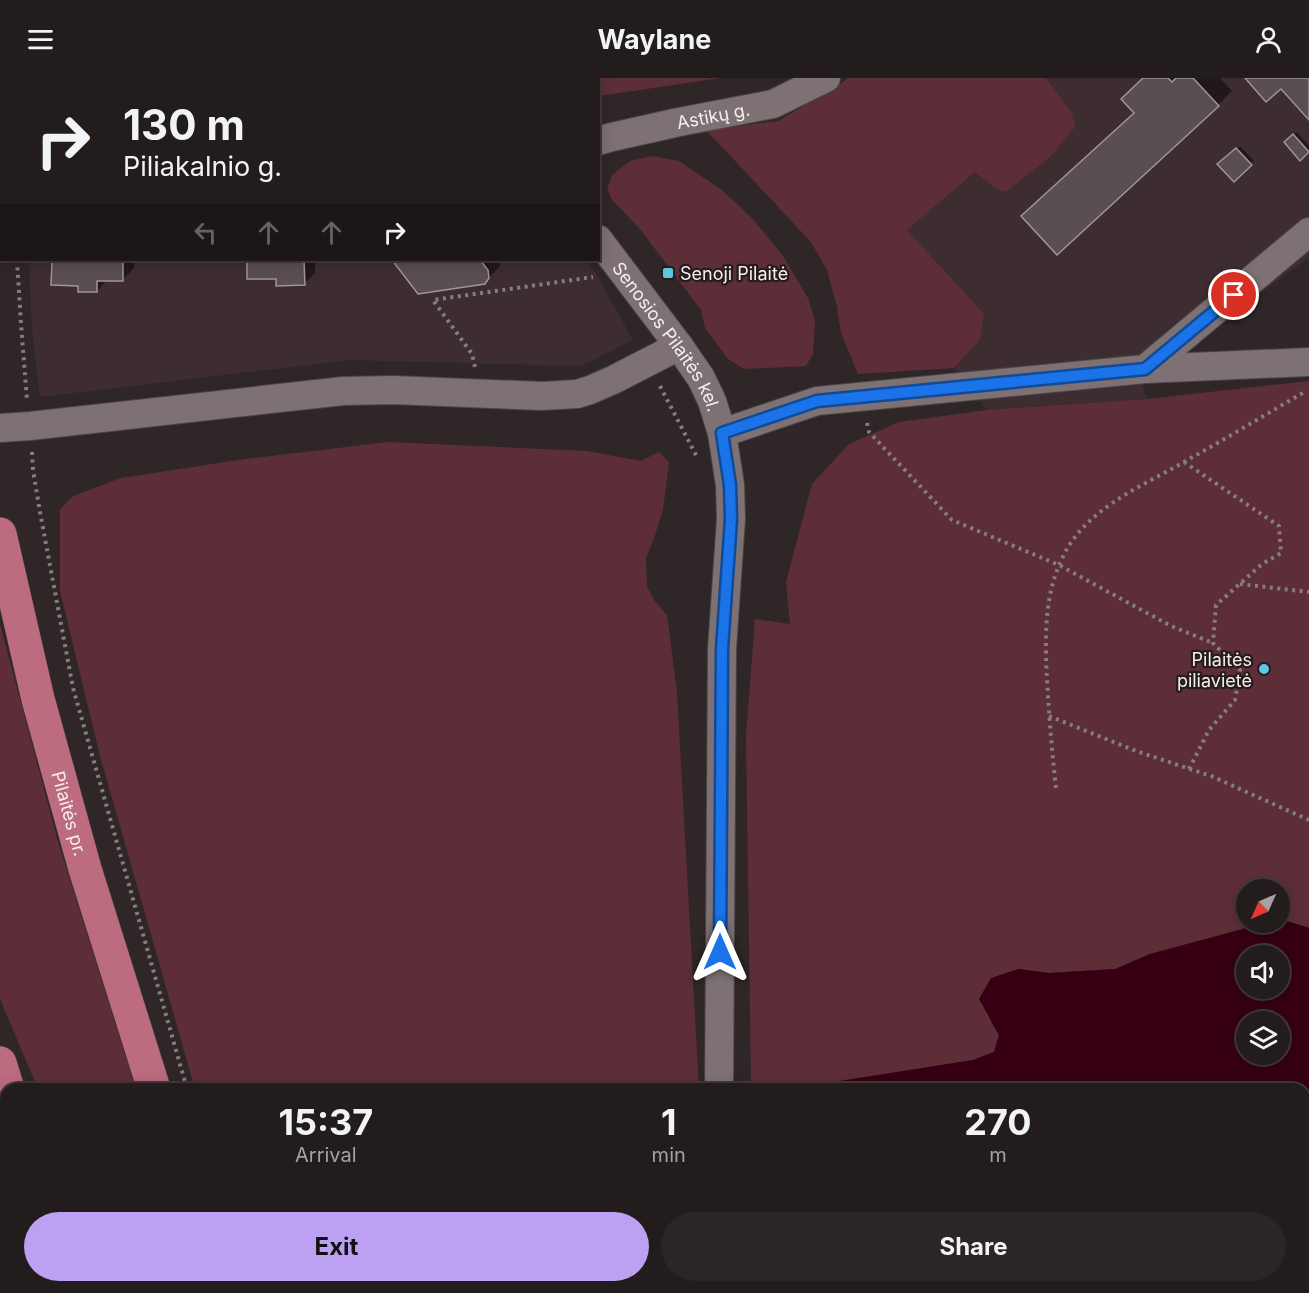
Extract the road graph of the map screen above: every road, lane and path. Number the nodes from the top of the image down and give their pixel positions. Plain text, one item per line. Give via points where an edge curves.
1 (826, 78) edge
2 (600, 140) edge
3 (1309, 232) edge
4 (600, 242) edge
5 (17, 261) edge
6 (603, 275) dead end
7 (679, 346) junction
8 (1309, 362) edge
9 (1145, 369) junction
10 (475, 371) dead end
11 (1309, 389) edge
12 (862, 397) junction
13 (30, 426) junction
14 (0, 428) edge
15 (722, 433) junction
16 (1184, 462) junction
17 (0, 534) edge
18 (1059, 565) junction
19 (1240, 584) junction
20 (1309, 592) edge
21 (1213, 643) junction
22 (1048, 716) junction
23 (1189, 769) junction
24 (1056, 788) dead end
25 (1309, 820) edge
26 (0, 1063) edge
27 (6, 1083) edge
28 (152, 1083) edge
29 (185, 1083) edge
30 (719, 1083) edge

1 - 2 street, Astikų g. via 773,104
3 - 9 street
4 - 7 street, Senosios Pilaitės kel.
5 - 13 path
6 - 10 path via 433,300 472,354
7 - 13 street via 577,394 343,391
7 - 15 street, Senosios Pilaitės kel. via 701,378
8 - 9 street
9 - 12 street
11 - 16 path
12 - 15 street via 817,401
12 - 18 path via 869,432 952,520
13 - 14 street
13 - 29 path via 33,470 73,688
15 - 30 street, Senosios Pilaitės kel. via 731,519 722,660
16 - 18 path via 1098,513 1069,544
16 - 19 path via 1279,526 1281,553
17 - 28 main road, Pilaitės pr. via 44,722
18 - 21 path via 1171,626
18 - 22 path via 1045,639
19 - 20 path
19 - 21 path via 1216,605
21 - 23 path via 1240,670 1235,700 1209,730
22 - 23 path
22 - 24 path
23 - 25 path
26 - 27 main road

